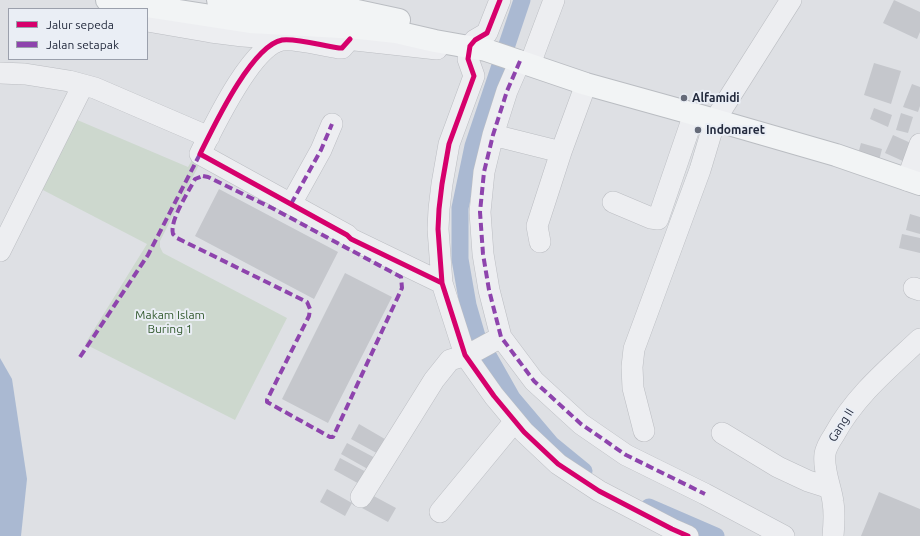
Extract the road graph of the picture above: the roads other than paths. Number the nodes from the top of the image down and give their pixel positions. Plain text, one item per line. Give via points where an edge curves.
1 (107, 0) edge
2 (218, 0) edge
3 (328, 0) edge
4 (500, 0) edge
5 (554, 0) edge
6 (791, 0) edge
7 (348, 9) junction
8 (257, 10) junction
9 (148, 20) edge
10 (350, 39) junction
11 (478, 48) junction
12 (521, 62) junction
13 (0, 73) edge
14 (586, 84) junction
15 (83, 85) junction
16 (694, 114) junction
17 (715, 120) junction
18 (332, 124) dead end
19 (493, 135) junction
20 (209, 137) junction
21 (920, 144) edge
22 (561, 152) junction
23 (913, 182) edge
24 (613, 202) dead end
25 (291, 204) junction
26 (540, 242) dead end
27 (0, 251) edge
28 (442, 283) junction
29 (498, 338) junction
30 (920, 339) edge
31 (467, 355) junction
32 (515, 421) junction
33 (644, 431) dead end
34 (722, 433) dead end
35 (830, 488) junction
36 (361, 497) dead end
37 (440, 512) dead end
38 (686, 536) edge
39 (784, 536) edge
40 (833, 536) edge

1 - 8 main road
2 - 8 main road
3 - 7 street
4 - 11 street via 487,33 475,40
5 - 12 street
6 - 17 street
7 - 8 main road
7 - 11 main road via 438,29
8 - 11 main road
9 - 10 street via 243,36 257,37 278,31
10 - 11 street via 436,49
10 - 20 street via 342,48 281,40 267,47 243,75
11 - 12 main road
11 - 28 street via 468,59 474,76 449,144 442,184 438,229
12 - 14 main road
12 - 19 street via 507,91
13 - 15 street via 25,74
14 - 16 main road
14 - 22 street
15 - 20 street
15 - 27 street
16 - 17 main road
16 - 24 street via 658,219
17 - 23 main road via 836,155
17 - 33 street via 700,170 634,349 633,388
18 - 25 street via 321,150
19 - 22 street
19 - 29 street via 484,172 480,212 482,254
20 - 25 street via 200,154
21 - 23 street
22 - 26 street via 537,226
25 - 28 street via 351,239
28 - 31 street
29 - 31 street
29 - 39 street via 534,381 581,424 626,455
30 - 35 street, Gang II via 869,386 823,436 826,448 825,466
31 - 32 street via 494,396
31 - 36 street via 450,360 434,380
32 - 37 street
32 - 38 street via 558,464 599,491
34 - 35 street via 778,467
35 - 40 street, Gang II via 835,518

